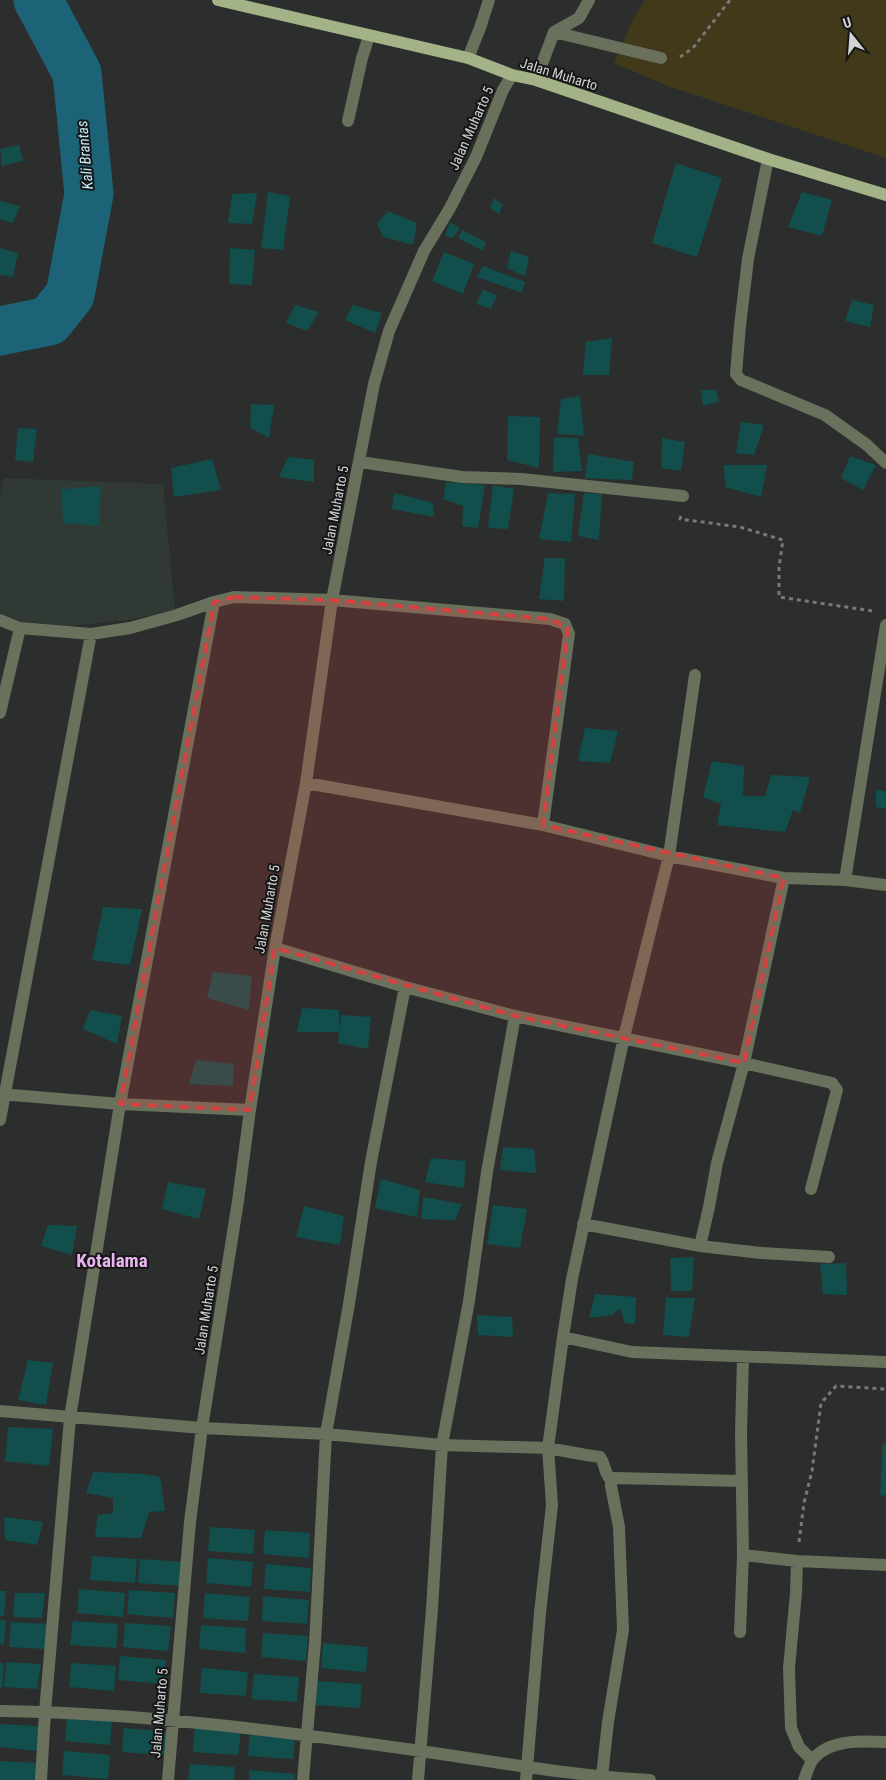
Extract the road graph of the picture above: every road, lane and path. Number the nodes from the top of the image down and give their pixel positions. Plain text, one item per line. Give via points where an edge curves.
1 (218, 0) edge
2 (489, 0) edge
3 (589, 0) edge
4 (730, 0) edge
5 (554, 32) junction
6 (369, 36) junction
7 (468, 58) junction
8 (661, 58) joint
9 (512, 75) junction
10 (536, 80) junction
11 (348, 121) dead end
12 (768, 159) junction
13 (886, 195) edge
14 (360, 462) junction
15 (886, 463) edge
16 (683, 496) joint
17 (332, 600) junction
18 (214, 602) junction
19 (876, 611) dead end
20 (0, 620) edge
21 (886, 625) edge
22 (20, 628) junction
23 (91, 634) junction
24 (695, 675) dead end
25 (0, 713) edge
26 (306, 783) junction
27 (543, 825) junction
28 (669, 856) junction
29 (784, 878) junction
30 (846, 880) junction
31 (886, 885) edge
32 (275, 948) junction
33 (405, 987) junction
34 (515, 1016) junction
35 (624, 1037) junction
36 (744, 1063) junction
37 (2, 1095) edge
38 (120, 1104) junction
39 (250, 1110) junction
40 (0, 1120) edge
41 (811, 1189) dead end
42 (583, 1224) junction
43 (700, 1246) junction
44 (829, 1256) dead end
45 (563, 1338) junction
46 (743, 1357) junction
47 (886, 1362) edge
48 (886, 1389) edge
49 (0, 1411) edge
50 (70, 1418) junction
51 (202, 1428) junction
52 (326, 1434) junction
53 (442, 1445) junction
54 (548, 1448) junction
55 (611, 1480) junction
56 (742, 1481) junction
57 (743, 1555) junction
58 (797, 1561) junction
59 (886, 1565) edge
60 (740, 1632) dead end
61 (0, 1711) edge
62 (45, 1712) junction
63 (174, 1720) junction
64 (307, 1736) junction
65 (886, 1742) edge
66 (421, 1751) junction
67 (812, 1760) junction
68 (527, 1766) junction
69 (602, 1776) junction
70 (41, 1780) edge
71 (168, 1780) edge
72 (303, 1780) edge
73 (418, 1780) edge
74 (526, 1780) edge
75 (650, 1780) edge
76 (804, 1780) edge

1 - 6 main road, Jalan Muharto
2 - 7 street
3 - 5 street via 579,18
4 - 8 path via 693,48 677,58
5 - 8 street
5 - 10 street
6 - 7 main road, Jalan Muharto
6 - 11 street
7 - 9 main road, Jalan Muharto
9 - 10 main road, Jalan Muharto
9 - 14 street, Jalan Muharto 5 via 476,157 424,252 389,330 374,384
10 - 12 main road, Jalan Muharto
12 - 13 main road, Jalan Muharto
12 - 15 street via 748,259 736,374 741,380 824,415 867,445
14 - 16 street via 462,477 521,479
14 - 17 street, Jalan Muharto 5
16 - 19 path via 680,519 740,527 783,540 778,567 779,597
17 - 18 street via 234,598
17 - 26 street, Jalan Muharto 5
17 - 27 street via 550,619 566,624 568,634
18 - 23 street via 140,626
18 - 38 street
20 - 22 street
21 - 30 street
22 - 23 street
22 - 25 street
23 - 37 street
24 - 28 street
26 - 27 street
26 - 32 street, Jalan Muharto 5
27 - 28 street
28 - 29 street
28 - 35 street
29 - 30 street
29 - 36 street
30 - 31 street
32 - 33 street
32 - 39 street, Jalan Muharto 5
33 - 34 street
33 - 52 street via 371,1162
34 - 35 street
34 - 53 street
35 - 36 street
35 - 42 street
36 - 41 street via 832,1083 837,1090
36 - 43 street via 717,1163
37 - 38 street
37 - 40 street
38 - 39 street
38 - 50 street
39 - 51 street, Jalan Muharto 5
42 - 43 street
42 - 45 street
43 - 44 street
45 - 46 street via 632,1352
45 - 54 street
46 - 47 street
46 - 56 street
48 - 58 path via 836,1386 821,1403
49 - 50 street
50 - 51 street
50 - 62 street
51 - 52 street
51 - 63 street, Jalan Muharto 5 via 190,1522
52 - 53 street
52 - 64 street
53 - 54 street
53 - 66 street
54 - 55 street via 600,1456 604,1471
54 - 68 street via 552,1505
55 - 56 street
55 - 69 street via 619,1527 624,1630
56 - 57 street
57 - 58 street
57 - 60 street
58 - 59 street
58 - 67 street via 789,1668 791,1728 799,1747
61 - 62 street
62 - 63 street
62 - 70 street
63 - 64 street
63 - 71 street, Jalan Muharto 5
64 - 66 street
64 - 72 street
65 - 67 street via 863,1741 828,1747
66 - 68 street
66 - 73 street
67 - 76 street
68 - 69 street
68 - 74 street
69 - 75 street

